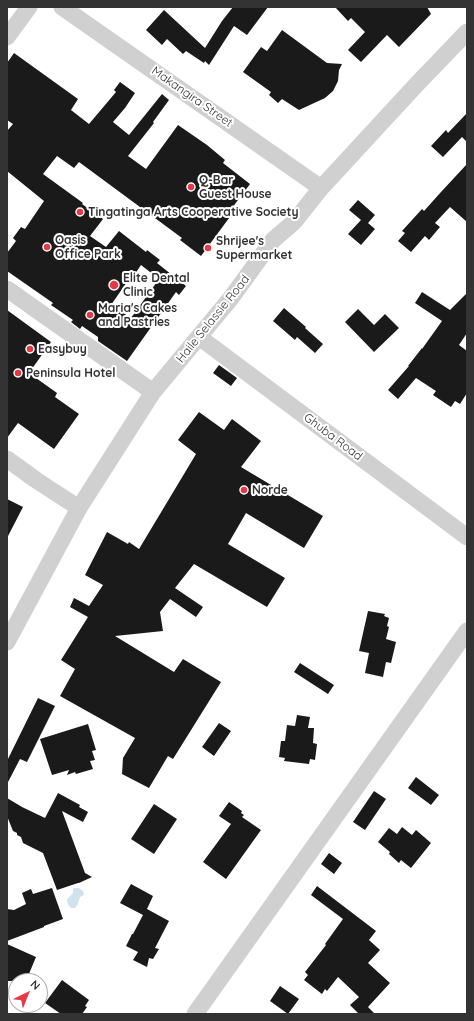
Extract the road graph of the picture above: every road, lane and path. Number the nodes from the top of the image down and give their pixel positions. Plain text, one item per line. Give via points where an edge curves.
1 (29, 7) edge
2 (62, 7) edge
3 (467, 32) edge
4 (7, 37) edge
5 (321, 188) junction
6 (7, 289) edge
7 (199, 337) junction
8 (153, 392) junction
9 (7, 459) edge
10 (79, 508) junction
11 (467, 537) edge
12 (467, 632) edge
13 (7, 642) edge
14 (195, 1014) edge

1 - 4 street
2 - 5 street, Makangira Street
3 - 5 street, Haile Selassie Road
5 - 7 street, Haile Selassie Road via 294,222 273,240
6 - 8 street
7 - 8 street, Haile Selassie Road
7 - 11 street, Ghuba Road
8 - 10 street, Haile Selassie Road
9 - 10 street
10 - 13 street, Haile Selassie Road
12 - 14 street

